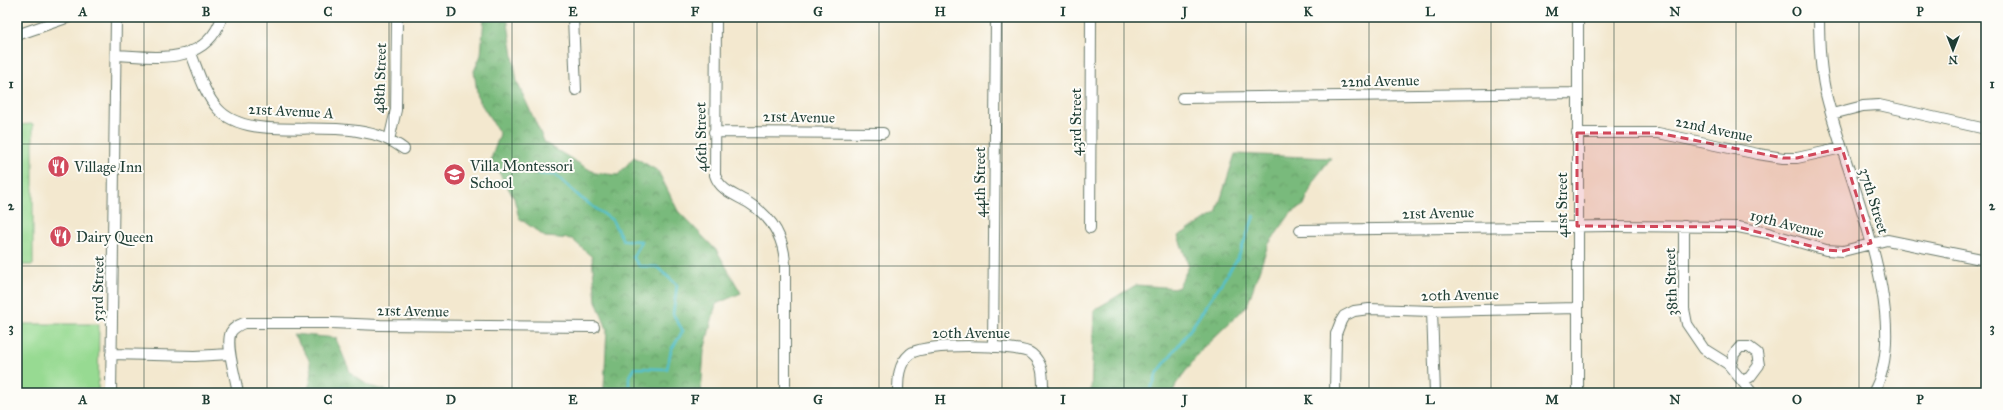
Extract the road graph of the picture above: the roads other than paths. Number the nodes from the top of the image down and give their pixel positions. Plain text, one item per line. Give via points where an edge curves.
1 (69, 17) edge
2 (116, 17) edge
3 (222, 17) edge
4 (397, 17) edge
5 (573, 17) edge
6 (716, 17) edge
7 (996, 17) edge
8 (1091, 17) edge
9 (1578, 17) edge
10 (1819, 17) edge
11 (17, 35) edge
12 (190, 52) junction
13 (116, 55) junction
14 (576, 90) dead end
15 (1577, 93) junction
16 (1182, 98) dead end
17 (1832, 114) junction
18 (1986, 129) edge
19 (714, 132) junction
20 (883, 133) dead end
21 (1577, 133) junction
22 (389, 140) junction
23 (1842, 148) junction
24 (404, 149) dead end
25 (1578, 226) junction
26 (1684, 226) junction
27 (1090, 228) dead end
28 (1300, 230) dead end
29 (1871, 243) junction
30 (1986, 260) edge
31 (1577, 308) junction
32 (1432, 311) junction
33 (594, 327) dead end
34 (993, 347) junction
35 (112, 354) junction
36 (230, 354) junction
37 (1730, 367) junction
38 (1743, 381) junction
39 (111, 393) edge
40 (238, 393) edge
41 (785, 393) edge
42 (898, 393) edge
43 (1044, 393) edge
44 (1335, 393) edge
45 (1435, 393) edge
46 (1578, 393) edge
47 (1752, 393) edge
48 (1873, 393) edge

1 - 11 street
2 - 13 street, 53rd Street
3 - 12 street via 212,36
4 - 22 street, 48th Street via 396,110
5 - 14 street
6 - 19 street, 46th Street
7 - 34 street, 44th Street
8 - 27 street, 43rd Street
9 - 15 street, 41st Street
10 - 17 street, 37th Street via 1820,58
12 - 13 street via 165,57
12 - 22 street, 21st Avenue A via 213,104 232,120 256,127 347,129
13 - 35 street, 53rd Street
15 - 16 street, 22nd Avenue
15 - 21 street, 41st Street
17 - 18 street via 1879,105
17 - 23 street, 37th Street
19 - 20 street, 21st Avenue
19 - 41 street, 46th Street via 714,168 717,180 725,190 749,203 764,215 776,230 784,247
21 - 23 street, 22nd Avenue via 1658,133 1783,158 1802,157
21 - 25 street, 41st Street
22 - 24 street, 21st Avenue A
23 - 29 street, 37th Street
25 - 26 street, 19th Avenue
25 - 28 street, 21st Avenue
25 - 31 street, 41st Street
26 - 29 street, 19th Avenue via 1738,227 1826,250 1843,251
26 - 37 street, 38th Street via 1684,309 1688,324 1704,349
29 - 30 street, 19th Avenue via 1880,240 1897,241
29 - 48 street, 37th Street via 1886,314 1885,356 1879,381
31 - 32 street, 20th Avenue
31 - 46 street, 41st Street
32 - 44 street, 20th Avenue via 1360,310 1344,316 1336,334
32 - 45 street
33 - 36 street, 21st Avenue via 253,322 234,328 230,336
34 - 42 street, 20th Avenue via 924,348 911,352 899,373
34 - 43 street, 20th Avenue via 1020,348 1031,353 1043,371
35 - 36 street
35 - 39 street, 53rd Street
36 - 40 street
37 - 38 street, 38th Street
37 - 38 street via 1734,354 1740,347 1749,347 1757,353 1759,366
38 - 47 street, 38th Street

